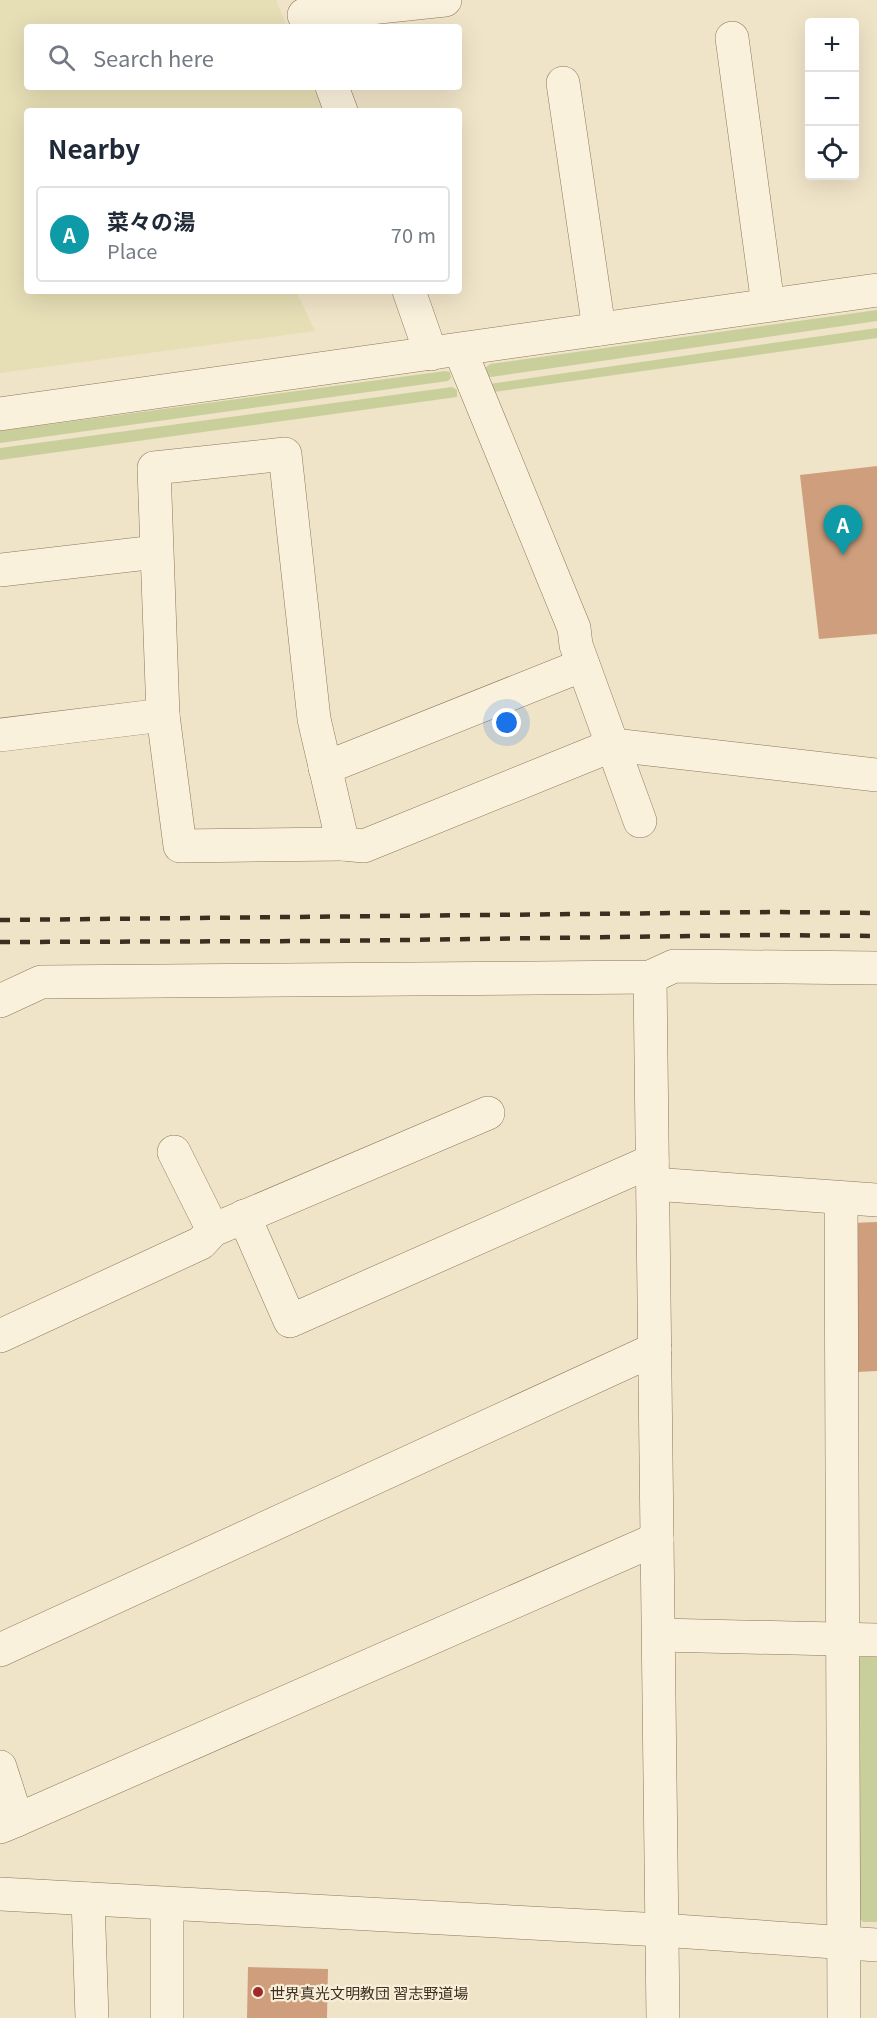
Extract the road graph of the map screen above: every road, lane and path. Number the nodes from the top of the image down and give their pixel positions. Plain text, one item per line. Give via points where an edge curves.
1 (445, 0) edge
2 (304, 14) edge
3 (732, 38) dead end
4 (563, 83) dead end
5 (333, 90) edge
6 (340, 108) edge
7 (877, 290) edge
8 (411, 294) edge
9 (768, 305) junction
10 (599, 329) junction
11 (446, 352) junction
12 (0, 414) edge
13 (156, 552) junction
14 (0, 570) edge
15 (583, 665) junction
16 (163, 715) junction
17 (0, 735) edge
18 (613, 745) junction
19 (325, 768) junction
20 (877, 775) edge
21 (640, 821) dead end
22 (343, 844) junction
23 (877, 968) edge
24 (650, 977) junction
25 (0, 1001) edge
26 (488, 1113) dead end
27 (174, 1152) dead end
28 (652, 1173) junction
29 (841, 1198) junction
30 (877, 1200) edge
31 (244, 1216) junction
32 (213, 1230) junction
33 (0, 1336) edge
34 (655, 1349) junction
35 (657, 1539) junction
36 (659, 1635) junction
37 (842, 1639) junction
38 (877, 1640) edge
39 (0, 1650) edge
40 (0, 1767) edge
41 (8, 1824) edge
42 (0, 1894) edge
43 (88, 1899) junction
44 (166, 1904) junction
45 (661, 1930) junction
46 (843, 1943) junction
47 (877, 1946) edge
48 (92, 2018) edge
49 (167, 2018) edge
50 (663, 2018) edge
51 (844, 2018) edge

1 - 2 street
3 - 9 street
4 - 10 street
5 - 6 street
7 - 9 street
8 - 11 street
9 - 10 street
10 - 11 street
11 - 12 street
11 - 15 street via 574,628
13 - 14 street
13 - 16 street
13 - 19 street via 154,468 285,454 314,719
15 - 18 street
15 - 19 street
16 - 17 street
16 - 22 street via 180,846
18 - 20 street
18 - 21 street
18 - 22 street via 364,846
19 - 22 street
23 - 24 street via 674,966
24 - 25 street via 41,982
24 - 28 street
26 - 31 street
27 - 32 street
28 - 29 street
28 - 31 street via 290,1321
28 - 34 street
29 - 30 street
29 - 37 street
31 - 32 street
32 - 33 street via 201,1244
34 - 35 street
34 - 39 street
35 - 36 street
35 - 41 street
36 - 37 street
36 - 45 street
37 - 38 street
37 - 46 street
40 - 41 street
42 - 43 street
43 - 44 street
43 - 48 street
44 - 45 street
44 - 49 street
45 - 46 street
45 - 50 street
46 - 47 street
46 - 51 street

